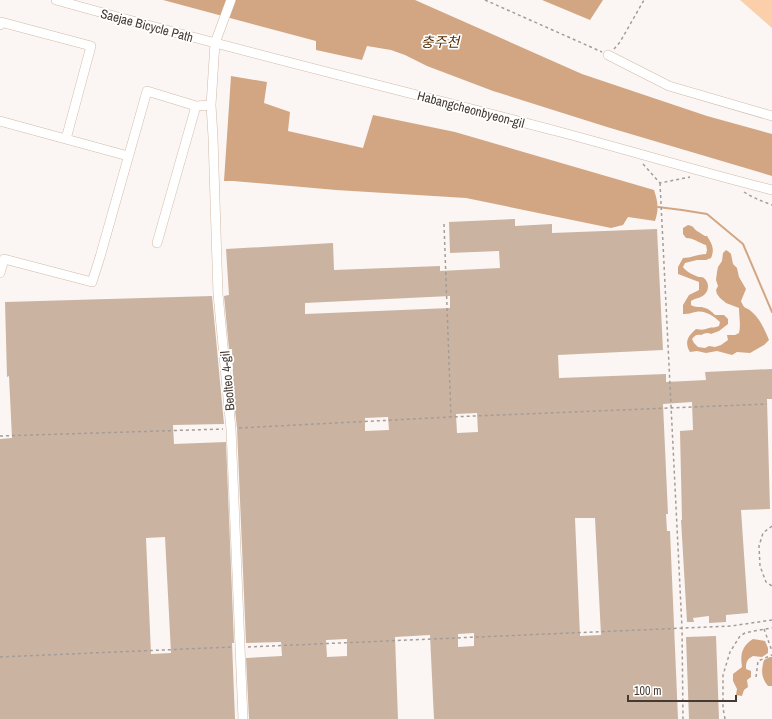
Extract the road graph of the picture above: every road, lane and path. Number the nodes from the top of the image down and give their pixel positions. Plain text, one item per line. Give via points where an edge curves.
1 (56, 0) edge
2 (231, 0) edge
3 (484, 0) edge
4 (644, 0) edge
5 (0, 25) edge
6 (215, 44) junction
7 (608, 55) junction
8 (211, 105) junction
9 (196, 106) junction
10 (772, 116) edge
11 (0, 121) edge
12 (66, 139) junction
13 (128, 156) junction
14 (642, 162) dead end
15 (691, 177) dead end
16 (660, 183) junction
17 (739, 188) dead end
18 (772, 190) edge
19 (772, 205) edge
20 (444, 224) dead end
21 (157, 243) dead end
22 (0, 273) edge
23 (767, 404) dead end
24 (671, 408) junction
25 (451, 417) junction
26 (231, 429) junction
27 (0, 436) edge
28 (772, 526) edge
29 (772, 586) edge
30 (772, 620) edge
31 (682, 628) junction
32 (772, 628) edge
33 (764, 629) junction
34 (240, 647) junction
35 (772, 650) edge
36 (772, 654) edge
37 (0, 657) edge
38 (756, 677) dead end
39 (243, 719) edge
40 (683, 719) edge
41 (725, 719) edge

1 - 6 street, Saejae Bicycle Path
2 - 6 street, Beolteo 4-gil
3 - 7 path
4 - 7 path via 620,42
5 - 12 street via 1,22 91,46
6 - 8 street, Beolteo 4-gil
6 - 18 street, Habangcheonbyeon-gil via 560,132
7 - 10 street via 668,86
8 - 9 street
8 - 26 street, Beolteo 4-gil via 218,294
9 - 13 street via 146,91
9 - 21 street
11 - 12 street
12 - 13 street
13 - 22 street via 92,282 4,259
14 - 16 path
15 - 16 path
16 - 24 path
17 - 19 path via 750,196
20 - 25 path
23 - 24 path
24 - 25 path
24 - 31 path
25 - 26 path
26 - 27 path
26 - 34 street, Beolteo 4-gil
28 - 29 path via 763,533 759,546 760,566 766,582
30 - 31 path via 731,626
31 - 34 path
31 - 40 path
32 - 33 path
33 - 35 path
33 - 41 path via 744,633 730,652 723,675
34 - 37 path
34 - 39 street, Beolteo 4-gil
36 - 38 path via 758,661

